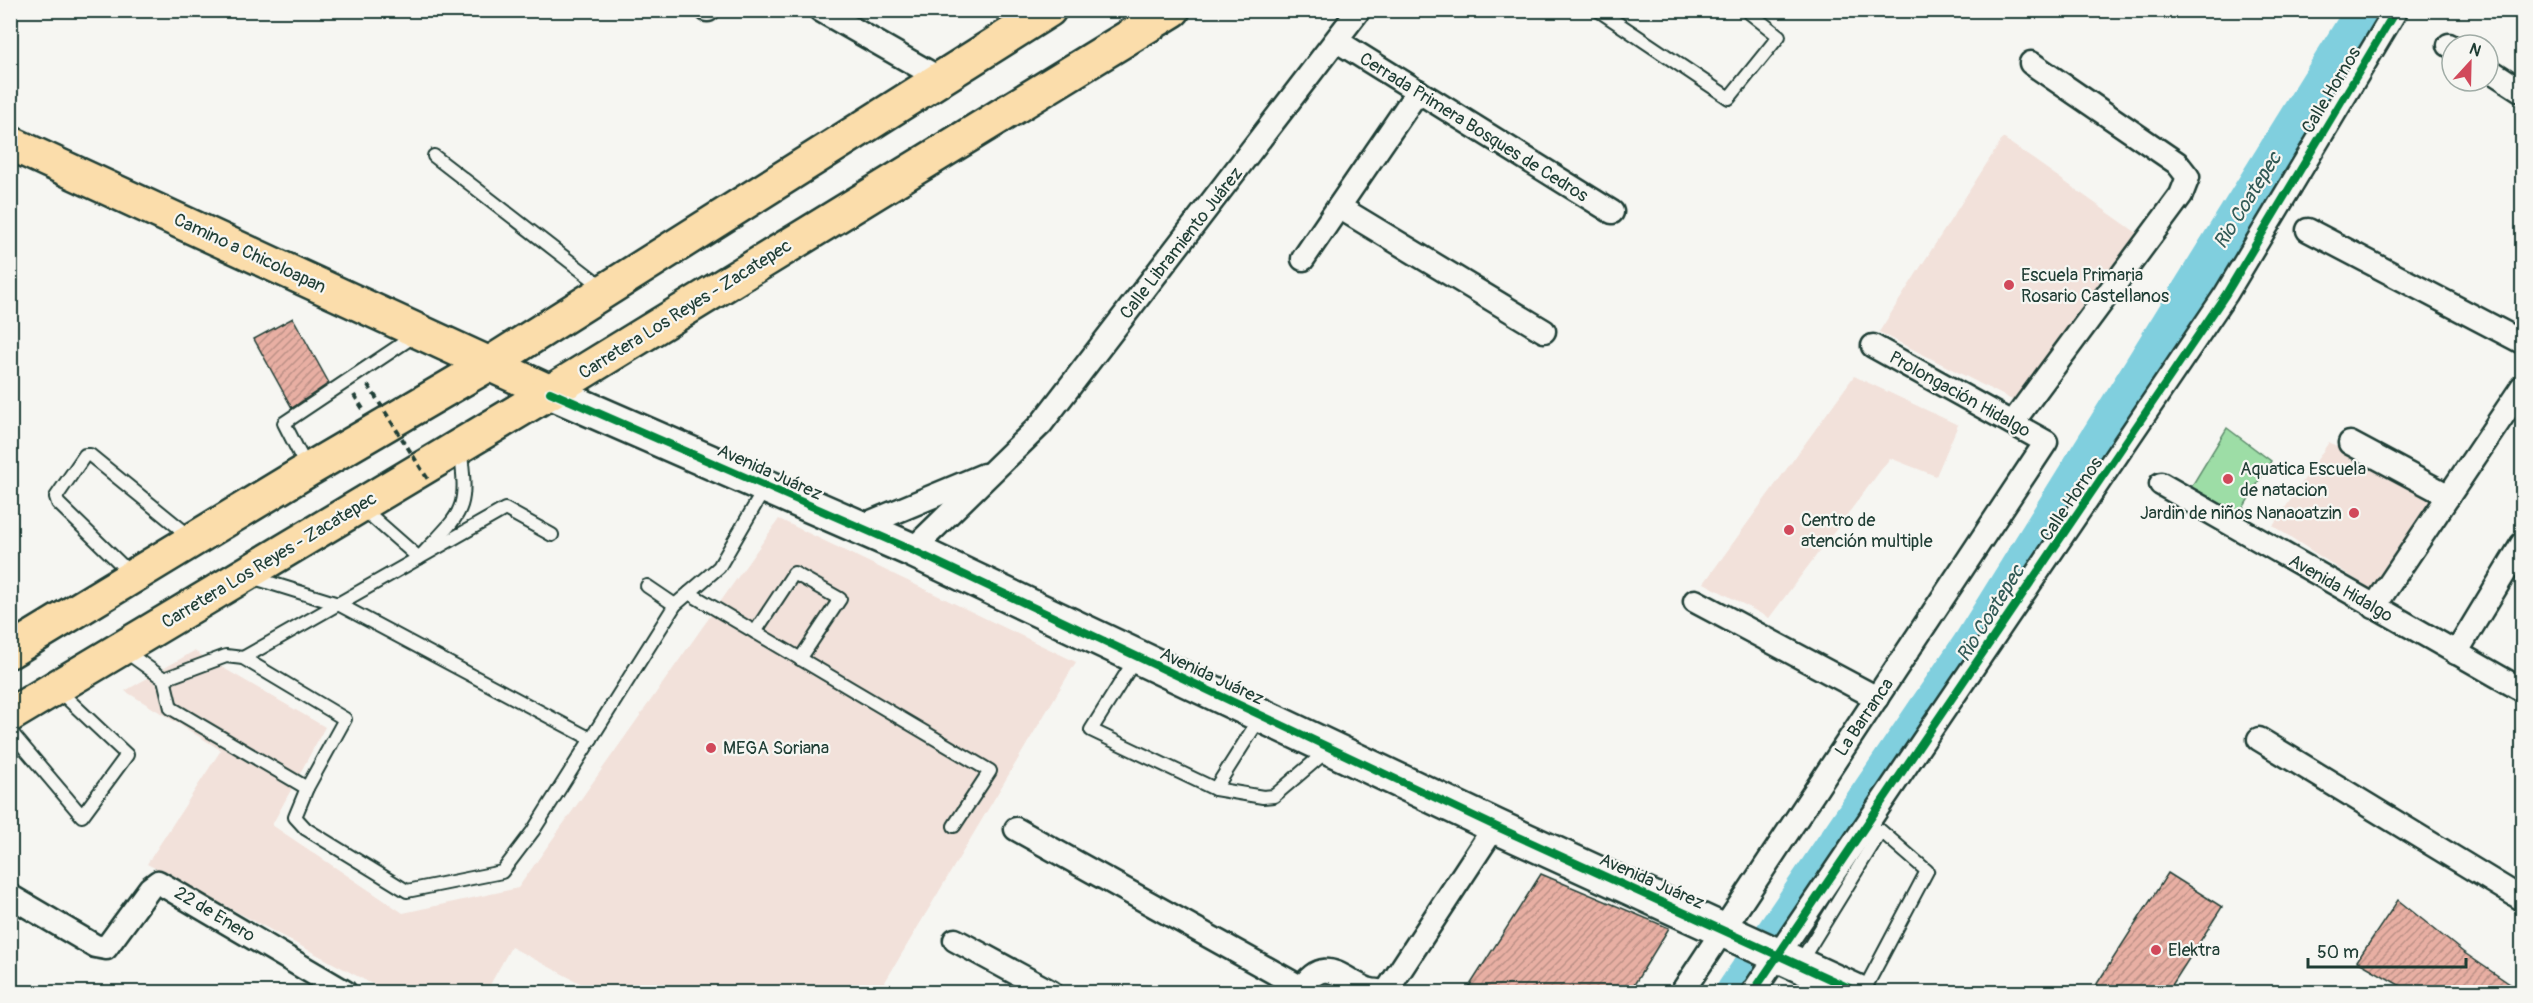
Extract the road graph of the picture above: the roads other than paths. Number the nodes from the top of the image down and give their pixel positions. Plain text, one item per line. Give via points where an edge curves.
1 (820, 10) edge
2 (1049, 10) edge
3 (1173, 10) edge
4 (1359, 10) edge
5 (1598, 10) edge
6 (1746, 10) edge
7 (2396, 10) edge
8 (1337, 41) junction
9 (2031, 63) dead end
10 (2500, 77) edge
11 (939, 78) junction
12 (1418, 91) junction
13 (2523, 91) edge
14 (10, 143) edge
15 (434, 156) dead end
16 (1338, 207) junction
17 (1612, 212) dead end
18 (2308, 230) dead end
19 (1303, 259) dead end
20 (606, 290) junction
21 (1544, 331) dead end
22 (421, 332) junction
23 (2523, 342) edge
24 (1873, 346) dead end
25 (489, 364) junction
26 (2523, 387) edge
27 (550, 392) junction
28 (2013, 422) junction
29 (2046, 441) joint
30 (2350, 443) dead end
31 (460, 446) junction
32 (308, 470) junction
33 (996, 470) junction
34 (2161, 484) dead end
35 (766, 487) junction
36 (2449, 496) junction
37 (359, 506) junction
38 (859, 527) junction
39 (552, 535) dead end
40 (194, 540) junction
41 (2523, 544) edge
42 (912, 550) junction
43 (419, 558) junction
44 (244, 575) junction
45 (133, 576) junction
46 (646, 586) dead end
47 (689, 593) junction
48 (1695, 601) dead end
49 (338, 604) junction
50 (675, 605) junction
51 (2374, 607) junction
52 (755, 632) junction
53 (121, 649) junction
54 (10, 651) edge
55 (2456, 653) junction
56 (1137, 657) junction
57 (243, 658) junction
58 (800, 659) junction
59 (165, 679) junction
60 (56, 688) junction
61 (2523, 690) edge
62 (1876, 698) junction
63 (10, 715) edge
64 (1262, 716) junction
65 (10, 731) edge
66 (591, 739) junction
67 (2259, 739) dead end
68 (1330, 748) junction
69 (307, 788) junction
70 (1215, 789) junction
71 (954, 826) dead end
72 (1495, 826) junction
73 (1016, 829) dead end
74 (10, 896) edge
75 (2523, 899) edge
76 (1733, 934) junction
77 (955, 940) dead end
78 (1783, 957) junction
79 (1301, 990) edge
80 (345, 993) edge
81 (1051, 993) edge
82 (1682, 993) edge
83 (1753, 993) edge
84 (1858, 993) edge
85 (1863, 993) edge

1 - 11 street
2 - 11 main road
3 - 27 main road, Carretera Los Reyes - Zacatepec
4 - 8 street, Calle Libramiento Juárez
5 - 6 lane via 1729,98 1779,36
7 - 78 street, Calle Hornos via 2226,294
8 - 12 street, Cerrada Primera Bosques de Cedros
8 - 33 street, Calle Libramiento Juárez via 1041,424
9 - 28 street via 2177,163 2188,177 2181,195
10 - 13 street
11 - 20 main road
12 - 16 street
12 - 17 street, Cerrada Primera Bosques de Cedros
14 - 22 main road, Camino a Chicoloapan
15 - 20 lane
16 - 19 street
16 - 21 street
18 - 23 street
20 - 25 main road
22 - 25 main road, Camino a Chicoloapan
22 - 32 lane via 284,423
24 - 28 street, Prolongación Hidalgo
25 - 27 main road, Camino a Chicoloapan
25 - 32 main road
26 - 36 street
27 - 31 main road, Carretera Los Reyes - Zacatepec
27 - 35 street, Avenida Juárez
28 - 29 street, Prolongación Hidalgo
29 - 62 street, La Barranca
30 - 36 street
31 - 37 main road, Carretera Los Reyes - Zacatepec
31 - 43 lane via 465,495 459,514
32 - 40 main road
33 - 38 street, Calle Libramiento Juárez
33 - 42 street, Calle Libramiento Juárez
34 - 51 street, Avenida Hidalgo
35 - 38 street, Avenida Juárez
35 - 47 lane via 718,567
36 - 51 street
37 - 43 lane
37 - 44 main road, Carretera Los Reyes - Zacatepec
38 - 42 street, Avenida Juárez
39 - 43 lane via 505,509
40 - 45 main road
40 - 45 lane via 90,455 85,455 56,497 58,503
41 - 55 street
42 - 56 street, Avenida Juárez
43 - 49 lane
44 - 49 lane
44 - 53 main road, Carretera Los Reyes - Zacatepec
45 - 54 main road
46 - 50 lane
47 - 50 lane
47 - 52 lane
48 - 62 street
49 - 57 lane
49 - 66 lane
50 - 66 lane
51 - 55 street, Avenida Hidalgo
52 - 58 lane
52 - 58 lane via 794,573 840,599
53 - 59 lane
53 - 60 main road, Carretera Los Reyes - Zacatepec
55 - 61 street, Avenida Hidalgo
56 - 64 street, Avenida Juárez
56 - 70 lane via 1091,730
57 - 59 lane via 226,656
57 - 69 lane via 345,719
58 - 71 lane via 990,771
59 - 69 lane via 171,708
60 - 63 main road, Carretera Los Reyes - Zacatepec
60 - 65 lane via 127,755 82,816
62 - 76 street, La Barranca
64 - 68 street, Avenida Juárez
64 - 70 lane
66 - 69 lane via 502,872 407,891 306,829 295,817
67 - 75 street
68 - 70 lane via 1274,796
68 - 72 street, Avenida Juárez
72 - 76 street, Avenida Juárez
72 - 79 street via 1386,992 1368,989 1339,972 1327,970
73 - 79 street
74 - 80 street, 22 de Enero via 95,946 106,948 158,882
76 - 78 street, Avenida Juárez
76 - 82 street, La Barranca
77 - 81 street
78 - 83 street, Calle Hornos
78 - 84 street, Avenida Juárez
78 - 85 lane via 1881,831 1927,871

